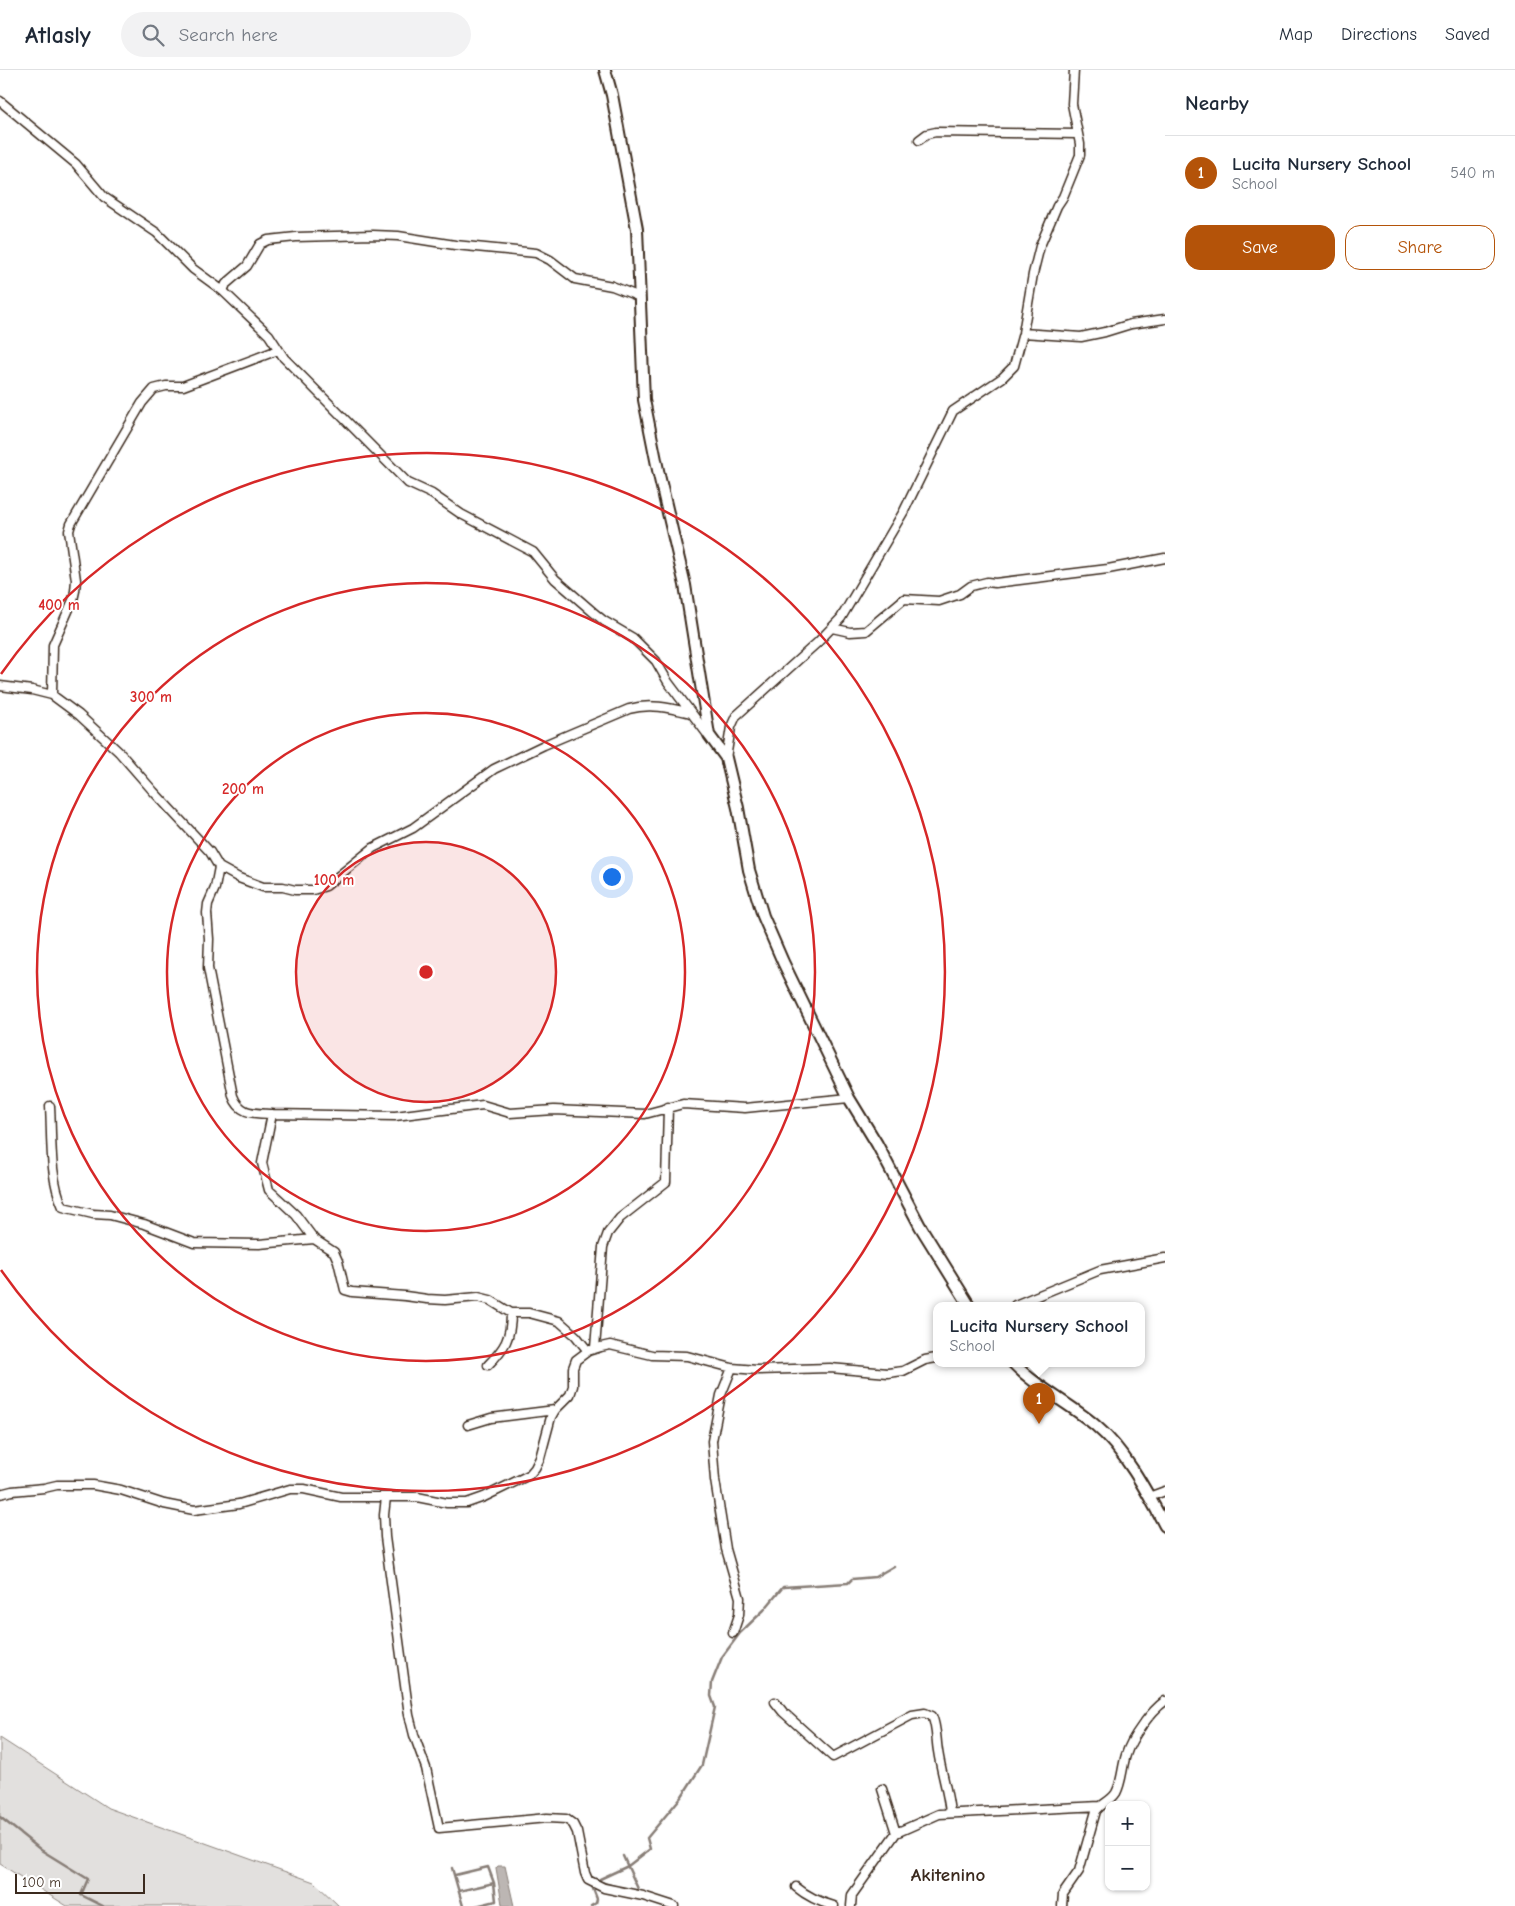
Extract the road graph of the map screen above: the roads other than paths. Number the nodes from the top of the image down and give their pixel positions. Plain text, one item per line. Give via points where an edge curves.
1 (605, 70) edge
2 (1074, 70) edge
3 (0, 101) edge
4 (1077, 134) junction
5 (919, 140) dead end
6 (224, 291) junction
7 (640, 297) junction
8 (1165, 319) edge
9 (1023, 333) junction
10 (278, 350) junction
11 (1165, 558) edge
12 (832, 628) junction
13 (0, 686) edge
14 (52, 695) junction
15 (691, 713) junction
16 (709, 735) junction
17 (726, 758) junction
18 (219, 867) junction
19 (849, 1098) junction
20 (50, 1106) dead end
21 (668, 1107) junction
22 (272, 1114) junction
23 (314, 1239) junction
24 (1165, 1258) edge
25 (967, 1302) edge
26 (1022, 1302) edge
27 (511, 1313) junction
28 (591, 1350) junction
29 (933, 1359) edge
30 (488, 1365) dead end
31 (1017, 1367) edge
32 (732, 1368) junction
33 (555, 1410) junction
34 (468, 1425) dead end
35 (1165, 1491) edge
36 (0, 1494) edge
37 (386, 1496) junction
38 (1150, 1497) junction
39 (1165, 1526) edge
40 (733, 1633) dead end
41 (1165, 1701) edge
42 (775, 1702) dead end
43 (882, 1789) dead end
44 (1100, 1806) junction
45 (950, 1812) junction
46 (896, 1833) junction
47 (796, 1887) dead end
48 (851, 1905) edge
49 (674, 1906) edge
50 (835, 1906) edge
51 (1062, 1906) edge

1 - 7 street via 637,228
2 - 4 street via 1072,104
3 - 6 street via 76,164 104,197 157,233 193,269
4 - 5 street via 936,132
4 - 9 street via 1080,144 1078,160 1040,246
6 - 7 street via 226,284 248,266 260,244 268,240 373,235 536,253 575,279 612,286
6 - 10 street via 269,335
7 - 16 street via 644,400 685,585
8 - 9 street via 1081,337
9 - 12 street via 1018,356 1010,371 953,411 904,511
10 - 14 street via 183,386 154,389 142,403 71,524 75,591 53,645
10 - 15 street via 408,483 533,552 555,579 592,612 633,638 656,662
11 - 12 street via 1099,571 987,582 939,601 904,599 866,631
12 - 17 street via 736,716
13 - 14 street
14 - 18 street via 119,752 210,852
15 - 16 street
15 - 18 street via 640,706 536,748 494,769 413,828 373,848 326,886 313,890 263,888
16 - 17 street
17 - 19 street via 749,870 763,916
18 - 22 street via 207,913 208,968 226,1064 236,1104 242,1110
19 - 21 street via 745,1108 683,1104
19 - 25 street via 920,1226
20 - 23 street via 55,1181 64,1207 144,1224 194,1243 259,1244
21 - 22 street via 645,1114 554,1110 510,1113 483,1105 394,1116
21 - 28 street via 666,1182 620,1218 608,1233 603,1248
22 - 23 street via 262,1164 268,1190 296,1215
23 - 27 street via 334,1252 345,1290 445,1300 478,1297 490,1300
24 - 26 street via 1100,1270
27 - 28 street via 529,1313 559,1321
27 - 30 street via 508,1340 502,1352
28 - 32 street via 610,1345 652,1355 687,1356
28 - 33 street via 576,1360 570,1395
29 - 32 street via 888,1373 830,1368
31 - 38 street via 1108,1437
32 - 40 street via 721,1395 712,1441 726,1549 740,1598
33 - 34 street via 491,1418
33 - 37 street via 540,1458 529,1475 467,1502
35 - 38 street
36 - 37 street via 57,1485 93,1484 194,1510 239,1504 290,1489 341,1497
37 - 49 street via 385,1537 409,1714 426,1768 439,1828 566,1819 578,1832 588,1880 604,1888
38 - 39 street
41 - 44 street via 1150,1715 1129,1747 1116,1793
42 - 45 street via 833,1757 912,1716 925,1713 932,1716
43 - 46 street
44 - 45 street
44 - 51 street via 1093,1817 1079,1871 1063,1894
45 - 46 street
46 - 48 street via 852,1895
47 - 50 street via 808,1897
48 - 50 street

